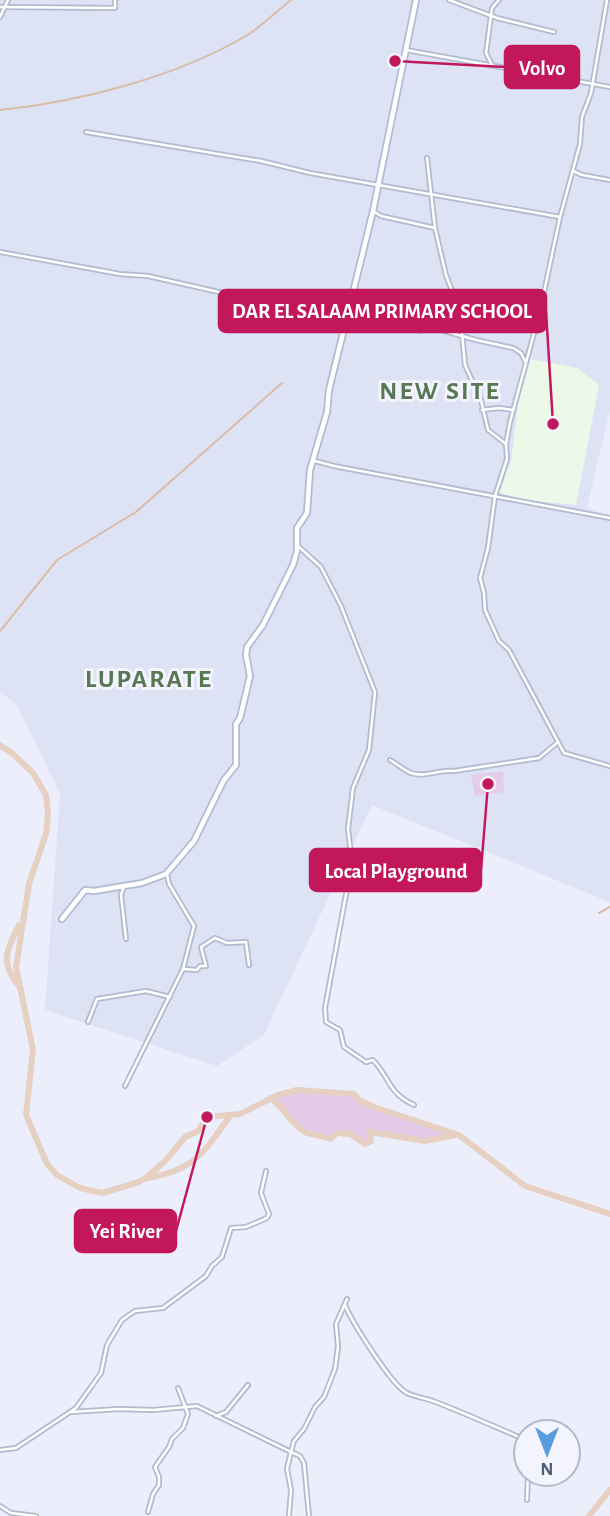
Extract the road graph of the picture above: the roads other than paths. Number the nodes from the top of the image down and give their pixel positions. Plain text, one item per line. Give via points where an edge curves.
1 (8, 0) edge
2 (115, 0) edge
3 (416, 0) edge
4 (449, 0) edge
5 (499, 0) edge
6 (607, 0) edge
7 (0, 7) edge
8 (6, 7) junction
9 (490, 15) junction
10 (0, 17) edge
11 (554, 33) dead end
12 (406, 50) junction
13 (492, 65) junction
14 (592, 84) junction
15 (610, 87) edge
16 (86, 132) dead end
17 (427, 158) dead end
18 (573, 171) junction
19 (610, 180) edge
20 (378, 186) junction
21 (430, 193) junction
22 (373, 211) junction
23 (560, 217) junction
24 (435, 228) junction
25 (0, 251) edge
26 (458, 304) junction
27 (347, 317) junction
28 (538, 320) junction
29 (460, 336) junction
30 (526, 362) junction
31 (482, 410) junction
32 (513, 410) junction
33 (506, 444) junction
34 (313, 460) junction
35 (495, 496) junction
36 (610, 518) edge
37 (297, 545) junction
38 (558, 742) junction
39 (390, 760) dead end
40 (610, 766) edge
41 (166, 874) junction
42 (124, 886) junction
43 (62, 919) dead end
44 (126, 939) dead end
45 (249, 965) dead end
46 (183, 969) junction
47 (170, 997) junction
48 (88, 1022) dead end
49 (125, 1086) dead end
50 (414, 1105) dead end
51 (266, 1171) dead end
52 (347, 1299) dead end
53 (345, 1305) junction
54 (248, 1385) dead end
55 (178, 1388) dead end
56 (188, 1408) junction
57 (71, 1412) junction
58 (216, 1416) junction
59 (512, 1434) edge
60 (0, 1450) edge
61 (291, 1452) junction
62 (527, 1488) edge
63 (527, 1500) dead end
64 (0, 1507) edge
65 (148, 1512) dead end
66 (36, 1516) edge
67 (289, 1516) edge
68 (309, 1516) edge

1 - 8 street
2 - 8 street via 115,8
3 - 12 street
4 - 9 street
5 - 9 street
6 - 14 street
7 - 8 street
8 - 10 street
9 - 11 street
9 - 13 street via 486,53
12 - 13 street
12 - 20 street
13 - 14 street
14 - 15 street
14 - 18 street
16 - 20 street
17 - 21 street
18 - 19 street
18 - 23 street
20 - 21 street
20 - 22 street
21 - 23 street
21 - 24 street
22 - 24 street
22 - 27 street
23 - 28 street
24 - 26 street
25 - 27 street
26 - 28 street via 517,308
26 - 29 street
27 - 29 street via 388,320 421,331 434,328
27 - 34 street
28 - 30 street
29 - 30 street via 513,348
29 - 31 street
30 - 32 street
31 - 32 street
31 - 33 street via 488,430
32 - 33 street
33 - 35 street via 507,458
34 - 35 street
34 - 37 street via 307,513 297,528
35 - 36 street
35 - 38 street via 480,578 485,610
37 - 41 street via 281,591 247,647 250,676 236,724 236,765 194,841
37 - 50 street via 321,567 375,692 369,750 352,788 348,829 352,862 326,1022 340,1030 344,1047 366,1062 373,1060 399,1098
38 - 39 street via 539,758 454,771 412,773
38 - 40 street via 564,753
41 - 42 street
41 - 46 street via 194,926
42 - 43 street via 85,890
42 - 44 street
45 - 46 street via 246,942 215,939 201,947 206,966
46 - 47 street
47 - 48 street via 146,991 97,999
47 - 49 street
51 - 57 street via 261,1193 267,1218 232,1228 222,1257 172,1303 152,1311 135,1311 122,1320 107,1345 101,1373
52 - 53 street
53 - 59 street via 399,1387
53 - 61 street via 336,1324 335,1369
54 - 58 street via 226,1412
55 - 56 street
56 - 57 street
56 - 58 street via 197,1406
56 - 65 street via 183,1428 155,1467 159,1485
57 - 60 street via 16,1448
58 - 61 street
61 - 67 street
61 - 68 street via 304,1463
62 - 63 street
64 - 66 street

